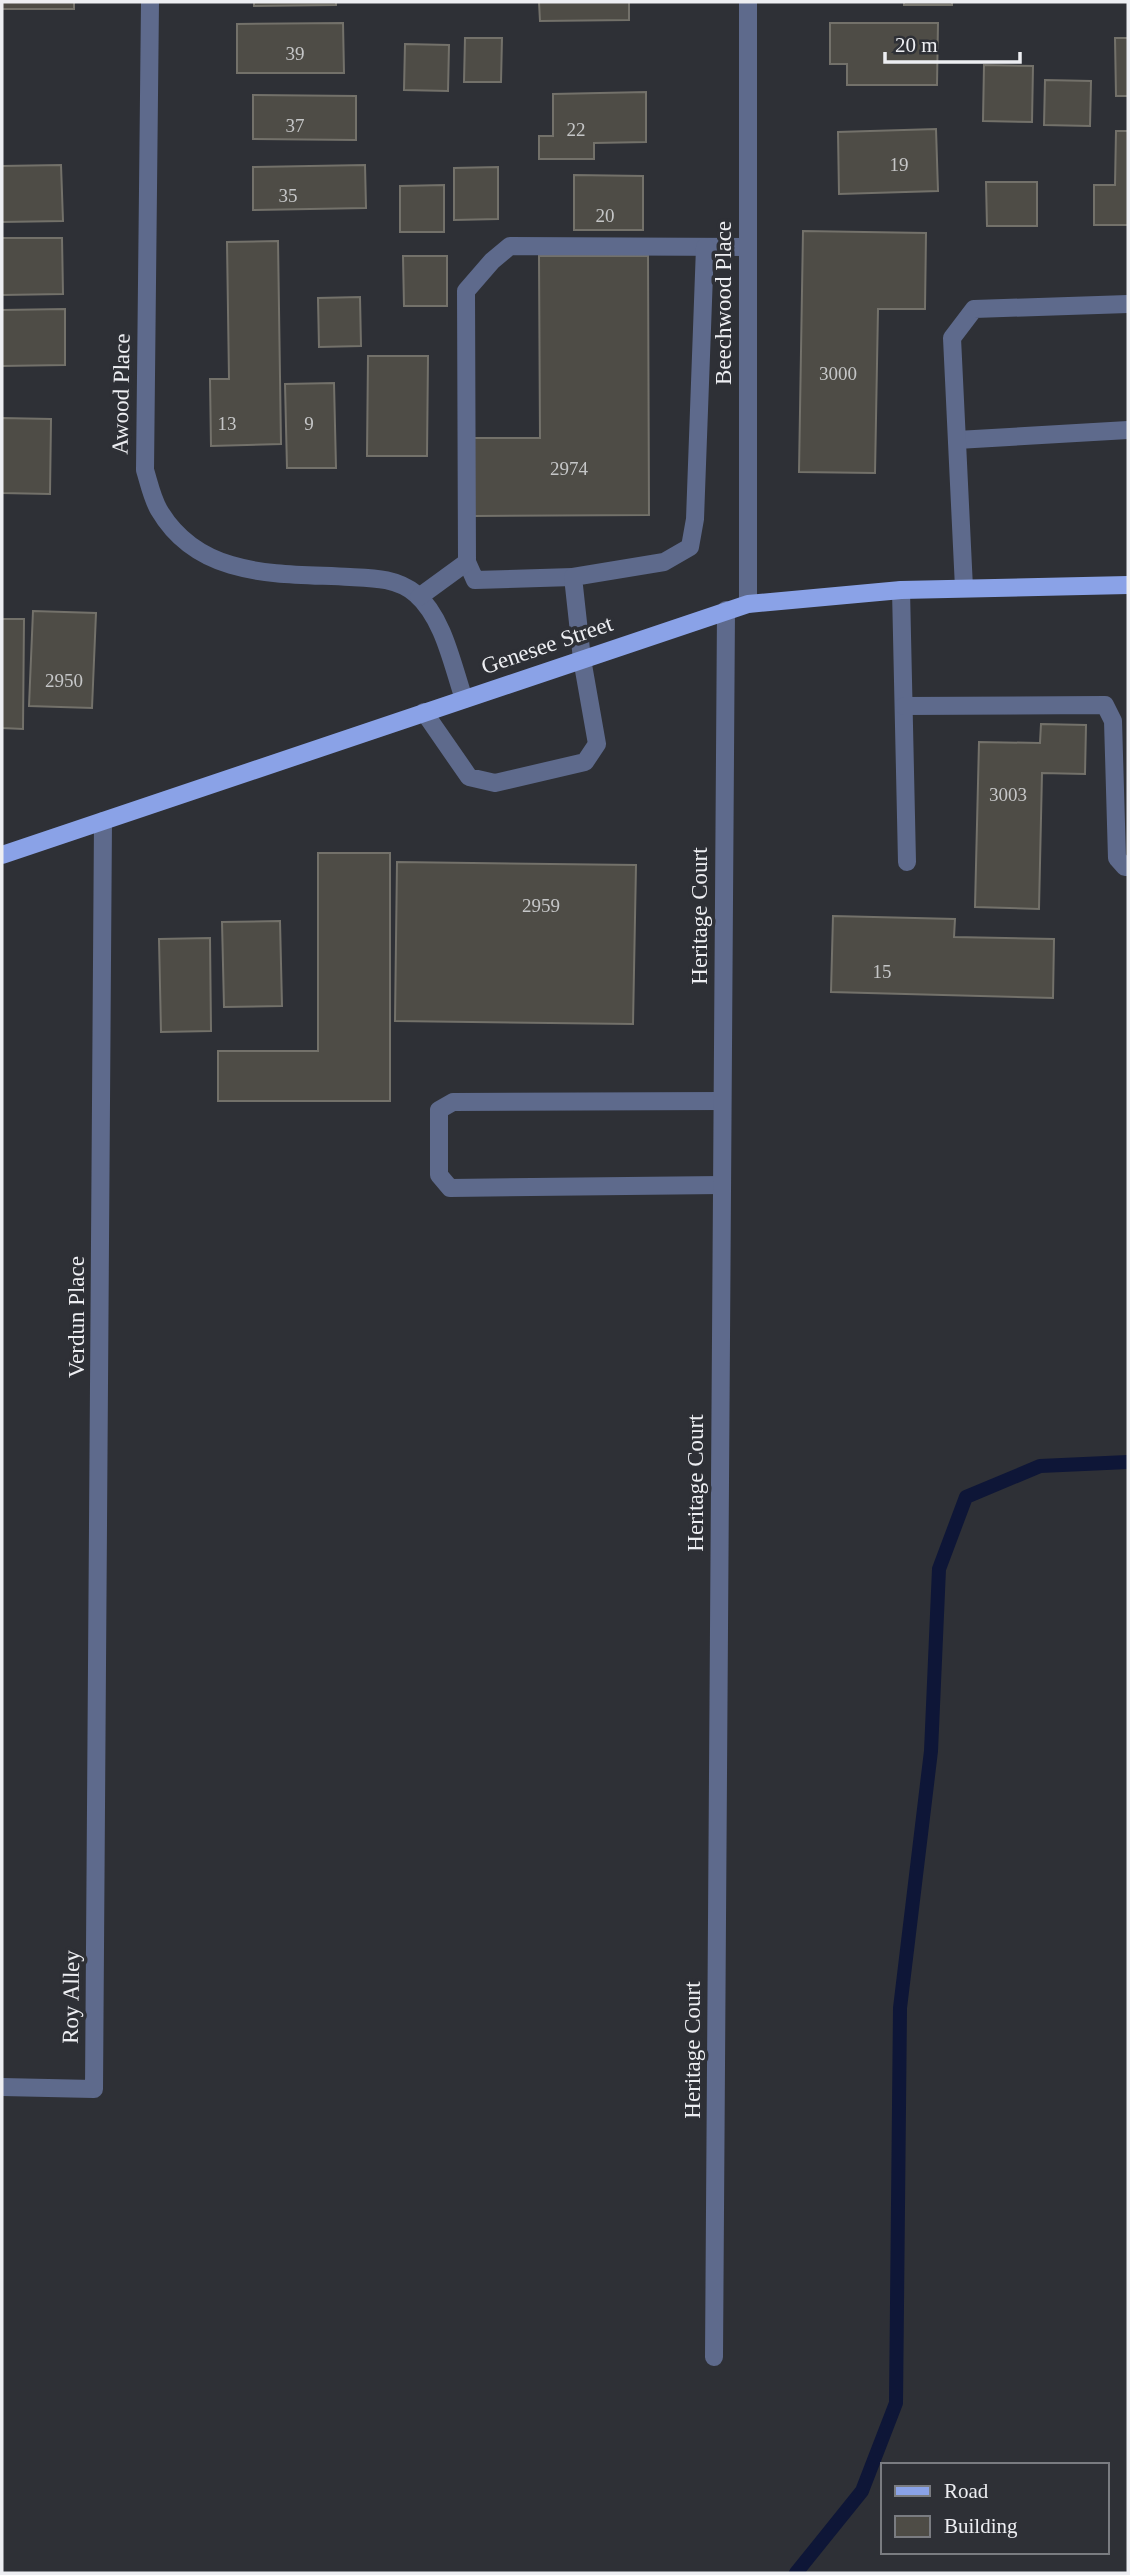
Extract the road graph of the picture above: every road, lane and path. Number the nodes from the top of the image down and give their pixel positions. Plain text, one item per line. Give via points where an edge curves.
1 (150, 2) edge
2 (748, 2) edge
3 (705, 247) junction
4 (748, 247) junction
5 (1128, 304) edge
6 (1128, 430) edge
7 (957, 440) junction
8 (467, 562) junction
9 (573, 576) junction
10 (1128, 585) edge
11 (964, 589) junction
12 (901, 590) junction
13 (419, 597) junction
14 (748, 604) junction
15 (726, 610) junction
16 (582, 659) junction
17 (464, 699) junction
18 (904, 706) junction
19 (424, 712) junction
20 (103, 821) junction
21 (2, 855) edge
22 (907, 862) dead end
23 (1128, 867) edge
24 (722, 1101) junction
25 (722, 1185) junction
26 (97, 1813) joint
27 (2, 2087) edge
28 (714, 2357) dead end

1 - 13 street, Awood Place via 145,470 159,509 183,539 210,559 246,570 386,579
2 - 4 street, Beechwood Place
3 - 4 street
3 - 8 street via 510,246 466,291
3 - 9 street via 695,519 690,547 664,562
4 - 14 street, Beechwood Place
5 - 7 street via 974,309 952,338
6 - 7 street
7 - 11 street
8 - 9 street via 475,579
8 - 13 street
9 - 16 street
10 - 11 main road, Genesee Street
11 - 12 main road, Genesee Street
12 - 14 main road, Genesee Street
12 - 18 street
13 - 17 street, Awood Place via 435,615
14 - 15 main road, Genesee Street
15 - 16 main road, Genesee Street
15 - 24 street, Heritage Court
16 - 17 main road, Genesee Street
16 - 19 street via 597,744 585,762 495,783 469,777
17 - 19 main road, Genesee Street
18 - 22 street
18 - 23 street via 1105,705 1113,721 1117,858
19 - 20 main road, Genesee Street
20 - 21 main road, Genesee Street
20 - 26 street, Verdun Place
24 - 25 street, Heritage Court
24 - 25 street via 453,1102 439,1110 439,1175 450,1188
25 - 28 street, Heritage Court
26 - 27 street, Roy Alley via 94,2089

